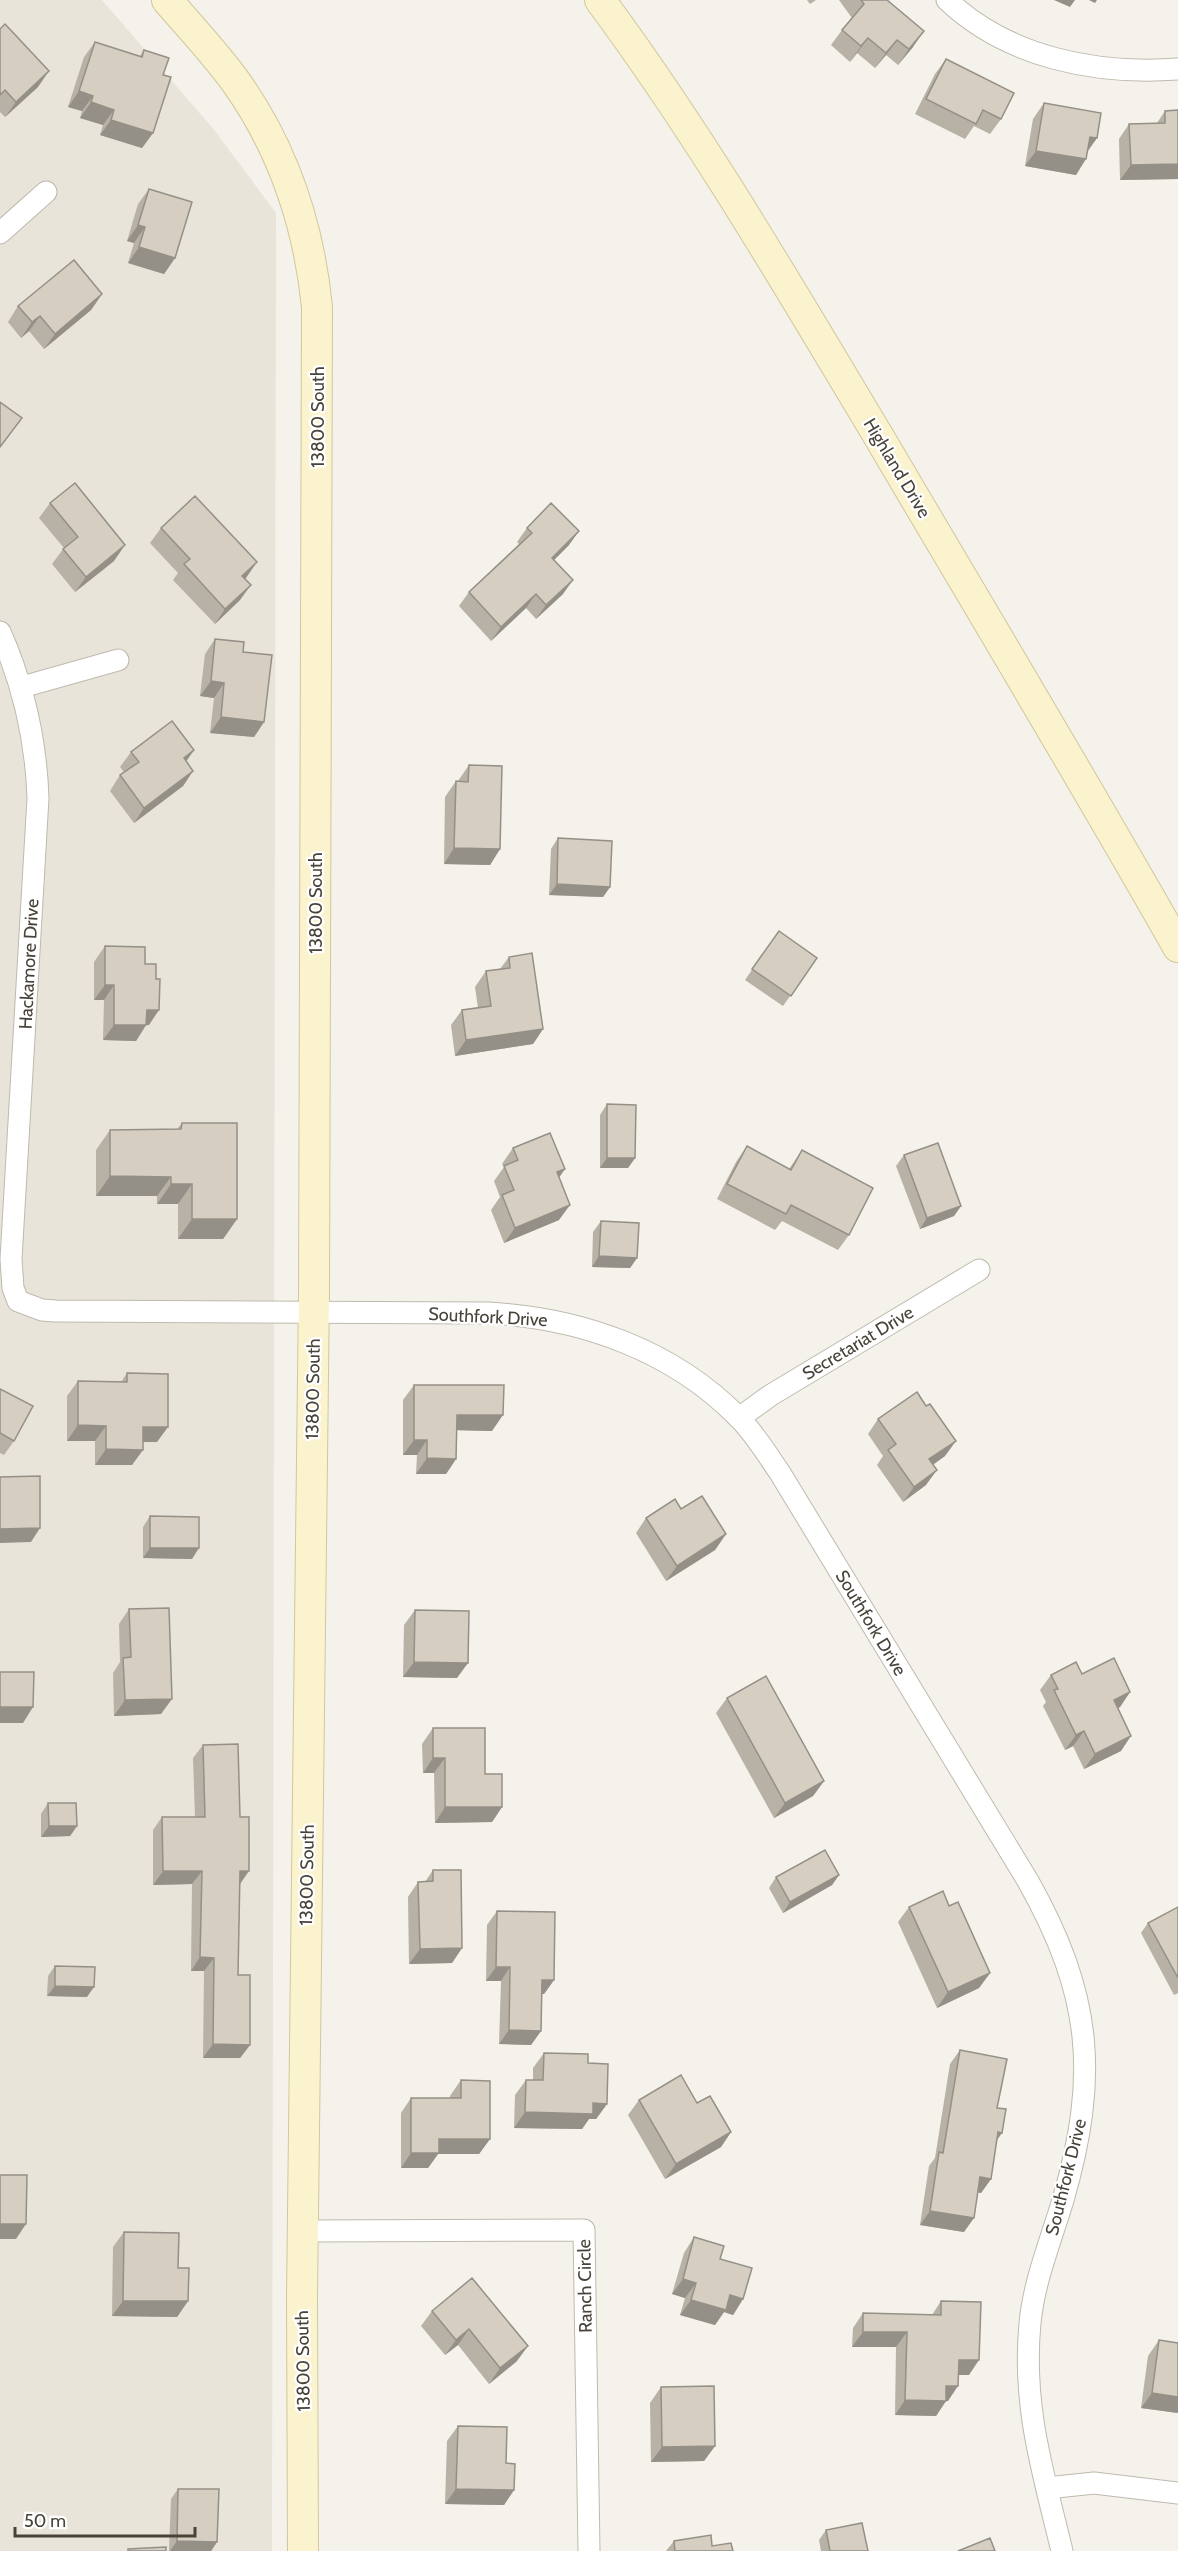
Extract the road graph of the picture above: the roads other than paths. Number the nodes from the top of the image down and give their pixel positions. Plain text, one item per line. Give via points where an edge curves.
1 (167, 0) edge
2 (600, 0) edge
3 (947, 0) edge
4 (1178, 69) edge
5 (46, 192) dead end
6 (0, 233) edge
7 (0, 632) edge
8 (118, 660) dead end
9 (22, 687) junction
10 (1178, 947) edge
11 (980, 1270) dead end
12 (18, 1301) joint
13 (314, 1312) junction
14 (739, 1418) junction
15 (303, 2231) junction
16 (1047, 2488) junction
17 (1178, 2493) edge
18 (303, 2551) edge
19 (589, 2551) edge
20 (1062, 2551) edge

1 - 13 main road, 13800 South via 252,107 288,179 304,229 314,280 318,333
2 - 10 main road, Highland Drive via 771,257
3 - 4 street via 994,33 1041,55 1123,71
5 - 6 street
7 - 9 street, Hackamore Drive
8 - 9 street
9 - 12 street, Hackamore Drive via 33,733 38,798 11,1259
11 - 14 street, Secretariat Drive
12 - 13 street, Southfork Drive via 56,1311
13 - 14 street, Southfork Drive via 508,1314 577,1325 660,1359
13 - 15 main road, 13800 South
14 - 16 street, Southfork Drive via 780,1473 1028,1881 1062,1948 1074,1983 1084,2052 1081,2127 1037,2287 1027,2355 1032,2429
15 - 18 main road, 13800 South
15 - 19 street, Ranch Circle via 584,2230
16 - 17 street via 1094,2483
16 - 20 street, Southfork Drive

